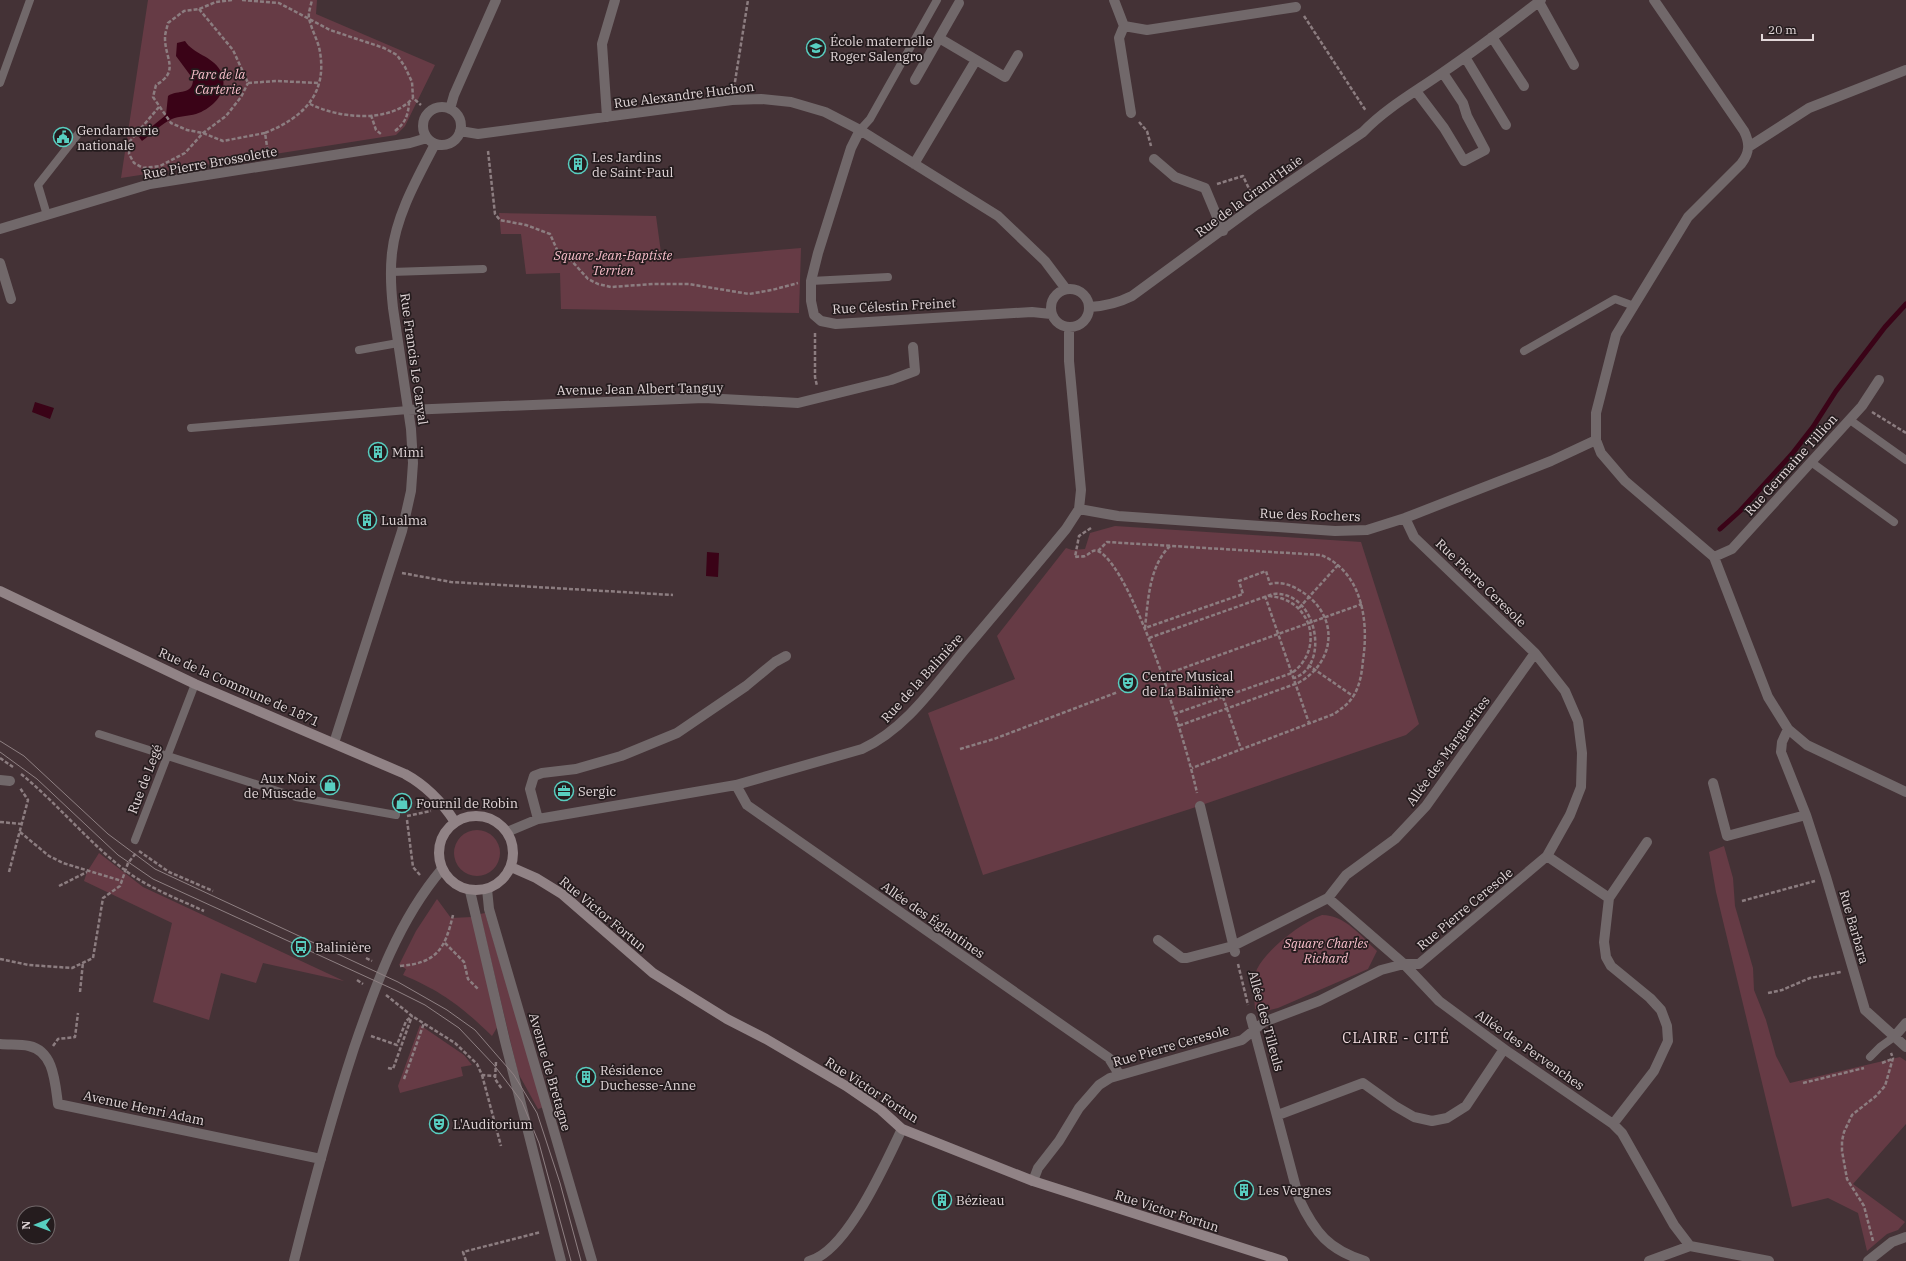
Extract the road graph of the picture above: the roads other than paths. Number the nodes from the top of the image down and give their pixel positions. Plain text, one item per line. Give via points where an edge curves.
1 (30, 0) edge
2 (496, 0) edge
3 (615, 0) edge
4 (937, 0) edge
5 (1114, 0) edge
6 (1654, 0) edge
7 (1540, 1) edge
8 (959, 4) dead end
9 (1296, 7) road end
10 (1124, 26) junction
11 (1492, 37) junction
12 (939, 38) junction
13 (1018, 55) dead end
14 (1465, 57) junction
15 (976, 60) junction
16 (1574, 65) dead end
17 (1906, 70) edge
18 (1442, 73) junction
19 (915, 80) dead end
20 (0, 83) edge
21 (1524, 86) dead end
22 (1416, 91) junction
23 (450, 109) junction
24 (1131, 113) road end
25 (607, 117) junction
26 (1506, 125) dead end
27 (82, 130) dead end
28 (860, 130) junction
29 (460, 131) junction
30 (431, 141) junction
31 (1750, 146) junction
32 (1154, 159) road end
33 (914, 164) junction
34 (48, 215) junction
35 (0, 229) edge
36 (1223, 231) junction
37 (0, 263) edge
38 (483, 269) dead end
39 (391, 272) junction
40 (888, 277) dead end
41 (807, 281) junction
42 (1066, 289) junction
43 (11, 299) dead end
44 (1634, 306) junction
45 (1090, 307) junction
46 (1052, 314) junction
47 (1069, 328) junction
48 (398, 343) junction
49 (913, 346) dead end
50 (359, 350) dead end
51 (1524, 351) dead end
52 (1879, 380) dead end
53 (408, 410) junction
54 (1850, 420) junction
55 (191, 428) dead end
56 (1596, 440) junction
57 (1906, 460) edge
58 (1811, 462) junction
59 (1078, 509) junction
60 (1405, 518) junction
61 (1894, 522) dead end
62 (1714, 558) junction
63 (0, 591) edge
64 (1535, 653) junction
65 (786, 656) dead end
66 (195, 684) junction
67 (1788, 729) junction
68 (99, 734) dead end
69 (334, 743) junction
70 (167, 755) junction
71 (1713, 783) dead end
72 (736, 785) junction
73 (1906, 792) edge
74 (1200, 806) road end
75 (1806, 815) junction
76 (396, 816) dead end
77 (538, 819) junction
78 (455, 822) junction
79 (507, 832) junction
80 (135, 840) road end
81 (1647, 842) dead end
82 (1547, 856) junction
83 (511, 867) junction
84 (442, 869) junction
85 (487, 889) junction
86 (470, 891) junction
87 (1328, 898) junction
88 (1609, 898) junction
89 (1158, 940) dead end
90 (1234, 949) junction
91 (1404, 964) junction
92 (1251, 1018) road end
93 (1906, 1023) edge
94 (1254, 1030) junction
95 (1894, 1037) junction
96 (0, 1044) edge
97 (1906, 1047) edge
98 (1504, 1049) junction
99 (1870, 1057) dead end
100 (1119, 1074) junction
101 (1278, 1116) junction
102 (1613, 1124) junction
103 (902, 1129) junction
104 (320, 1159) junction
105 (1033, 1181) junction
106 (1906, 1237) edge
107 (1690, 1246) junction
108 (1872, 1258) edge
109 (294, 1261) edge
110 (561, 1261) edge
111 (592, 1261) edge
112 (813, 1261) edge
113 (1283, 1261) edge
114 (1365, 1261) edge
115 (1649, 1261) edge
116 (1769, 1261) edge

1 - 20 lane
2 - 23 street
3 - 25 street via 602,44
4 - 28 lane via 870,119
5 - 10 street
6 - 31 street via 1744,131
7 - 11 street, Rue de la Grand'Haie
7 - 16 street, Rue de la Grand'Haie
8 - 12 street
9 - 10 street via 1147,30
10 - 24 street via 1119,38
11 - 14 street, Rue de la Grand'Haie
11 - 21 street
12 - 15 street
12 - 19 street
13 - 15 street via 1005,77
14 - 18 street, Rue de la Grand'Haie
14 - 26 street
15 - 33 street
17 - 31 street via 1809,108
18 - 22 street, Rue de la Grand'Haie
18 - 22 street via 1463,103 1485,150 1464,161 1444,128
22 - 36 street, Rue de la Grand'Haie via 1363,132 1256,205
23 - 29 street via 457,115
23 - 30 street via 435,109 425,117 423,124
25 - 28 street, Rue Alexandre Huchon via 732,100 762,99 791,102 825,112
25 - 29 street, Rue Alexandre Huchon via 478,134
27 - 34 lane via 38,185
28 - 33 street, Rue Alexandre Huchon
28 - 41 street, Rue Célestin Freinet via 851,148
29 - 30 street via 453,141 442,145
30 - 34 street, Rue Pierre Brossolette via 150,184
30 - 39 street, Rue Francis Le Carval via 400,220 392,252
31 - 44 street via 1742,164 1688,217
32 - 36 street via 1176,177 1205,188
33 - 42 street, Rue Alexandre Huchon via 998,216 1045,261
34 - 35 street, Rue Pierre Brossolette
36 - 45 street, Rue de la Grand'Haie via 1132,296 1105,306
37 - 43 street
38 - 39 lane
39 - 48 street, Rue Francis Le Carval
40 - 41 lane
41 - 46 street, Rue Célestin Freinet via 814,315 821,321 836,324 1032,312
42 - 45 street via 1079,291
42 - 46 street via 1052,301
44 - 51 lane via 1615,299
44 - 56 street via 1613,344 1596,413
45 - 47 street via 1087,319 1076,327
46 - 47 street via 1058,324
47 - 59 street, Rue de la Balinière via 1068,360 1081,490
48 - 50 lane
48 - 53 street, Rue Francis Le Carval
49 - 53 street, Avenue Jean Albert Tanguy via 916,371 891,380 798,403 704,398
52 - 54 street, Rue Germaine Tillion
53 - 55 lane
53 - 69 street, Rue Francis Le Carval via 413,463 411,491
54 - 57 lane
54 - 58 street, Rue Germaine Tillion
56 - 60 street, Rue des Rochers via 1552,461
56 - 62 street via 1601,453 1625,481
58 - 61 lane
58 - 62 street, Rue Germaine Tillion via 1732,549
59 - 60 street, Rue des Rochers via 1118,516 1335,531 1367,530
59 - 72 street, Rue de la Balinière via 1066,529 932,689 892,732 862,749
60 - 64 street, Rue Pierre Ceresole via 1414,537
62 - 67 street via 1768,697
63 - 66 street, Rue de la Commune de 1871
64 - 82 street, Rue Pierre Ceresole via 1565,691 1578,720 1582,753 1581,787 1570,815
64 - 87 street, Allée des Marguerites via 1426,806 1394,839 1346,875
65 - 77 street via 677,733 621,756 576,769 534,776 530,789
66 - 69 street, Rue de la Commune de 1871
66 - 70 lane, Rue de Legé
67 - 73 street via 1807,745
67 - 75 street, Rue Barbara via 1781,752
68 - 70 lane
69 - 78 street, Rue de la Commune de 1871 via 414,779 442,802
70 - 76 lane via 296,797
70 - 80 lane, Rue de Legé
71 - 75 street via 1727,836
72 - 77 street, Rue de la Balinière
72 - 100 street, Allée des Églantines via 747,805 1109,1058
74 - 90 street
75 - 95 street, Rue Barbara via 1865,1010
77 - 79 street, Rue de la Balinière
78 - 79 street via 465,817 480,816 498,823
78 - 84 street via 442,838 439,858
79 - 83 street via 513,849
81 - 88 street
82 - 88 street
82 - 91 street, Rue Pierre Ceresole via 1419,964
83 - 85 street via 500,883
83 - 103 street, Rue Victor Fortun via 562,894 653,973 727,1019 846,1086 881,1110
84 - 86 street via 454,884
84 - 104 street via 418,900 380,974
85 - 86 street
85 - 111 street, Avenue de Bretagne via 489,909
86 - 110 street
87 - 90 street, Allée des Marguerites
87 - 91 street, Allée des Pervenches
88 - 102 street via 1604,942 1606,957 1611,966 1662,1010 1668,1041 1654,1071
89 - 90 street, Allée des Marguerites via 1182,958
91 - 94 street, Rue Pierre Ceresole via 1381,970 1319,1001 1264,1022
91 - 98 street, Allée des Pervenches via 1439,1001
92 - 94 street, Allée des Tilleuls
93 - 95 street
94 - 100 street, Rue Pierre Ceresole via 1242,1040
94 - 101 street, Allée des Tilleuls
95 - 97 street, Rue Barbara
95 - 99 lane
96 - 104 street, Avenue Henri Adam via 30,1046 46,1056 53,1072 58,1104
98 - 101 street via 1466,1106 1447,1118 1432,1121 1414,1117 1363,1083
98 - 102 street, Allée des Pervenches
100 - 105 street, Rue Pierre Ceresole via 1099,1085 1090,1094 1038,1168
101 - 114 street, Allée des Tilleuls via 1300,1199 1313,1225 1340,1251
102 - 107 street, Allée des Pervenches via 1622,1133 1674,1225
103 - 105 street, Rue Victor Fortun
103 - 112 street via 852,1225 828,1250
104 - 109 street
105 - 113 street, Rue Victor Fortun
106 - 108 street via 1892,1242
107 - 115 street
107 - 116 street

